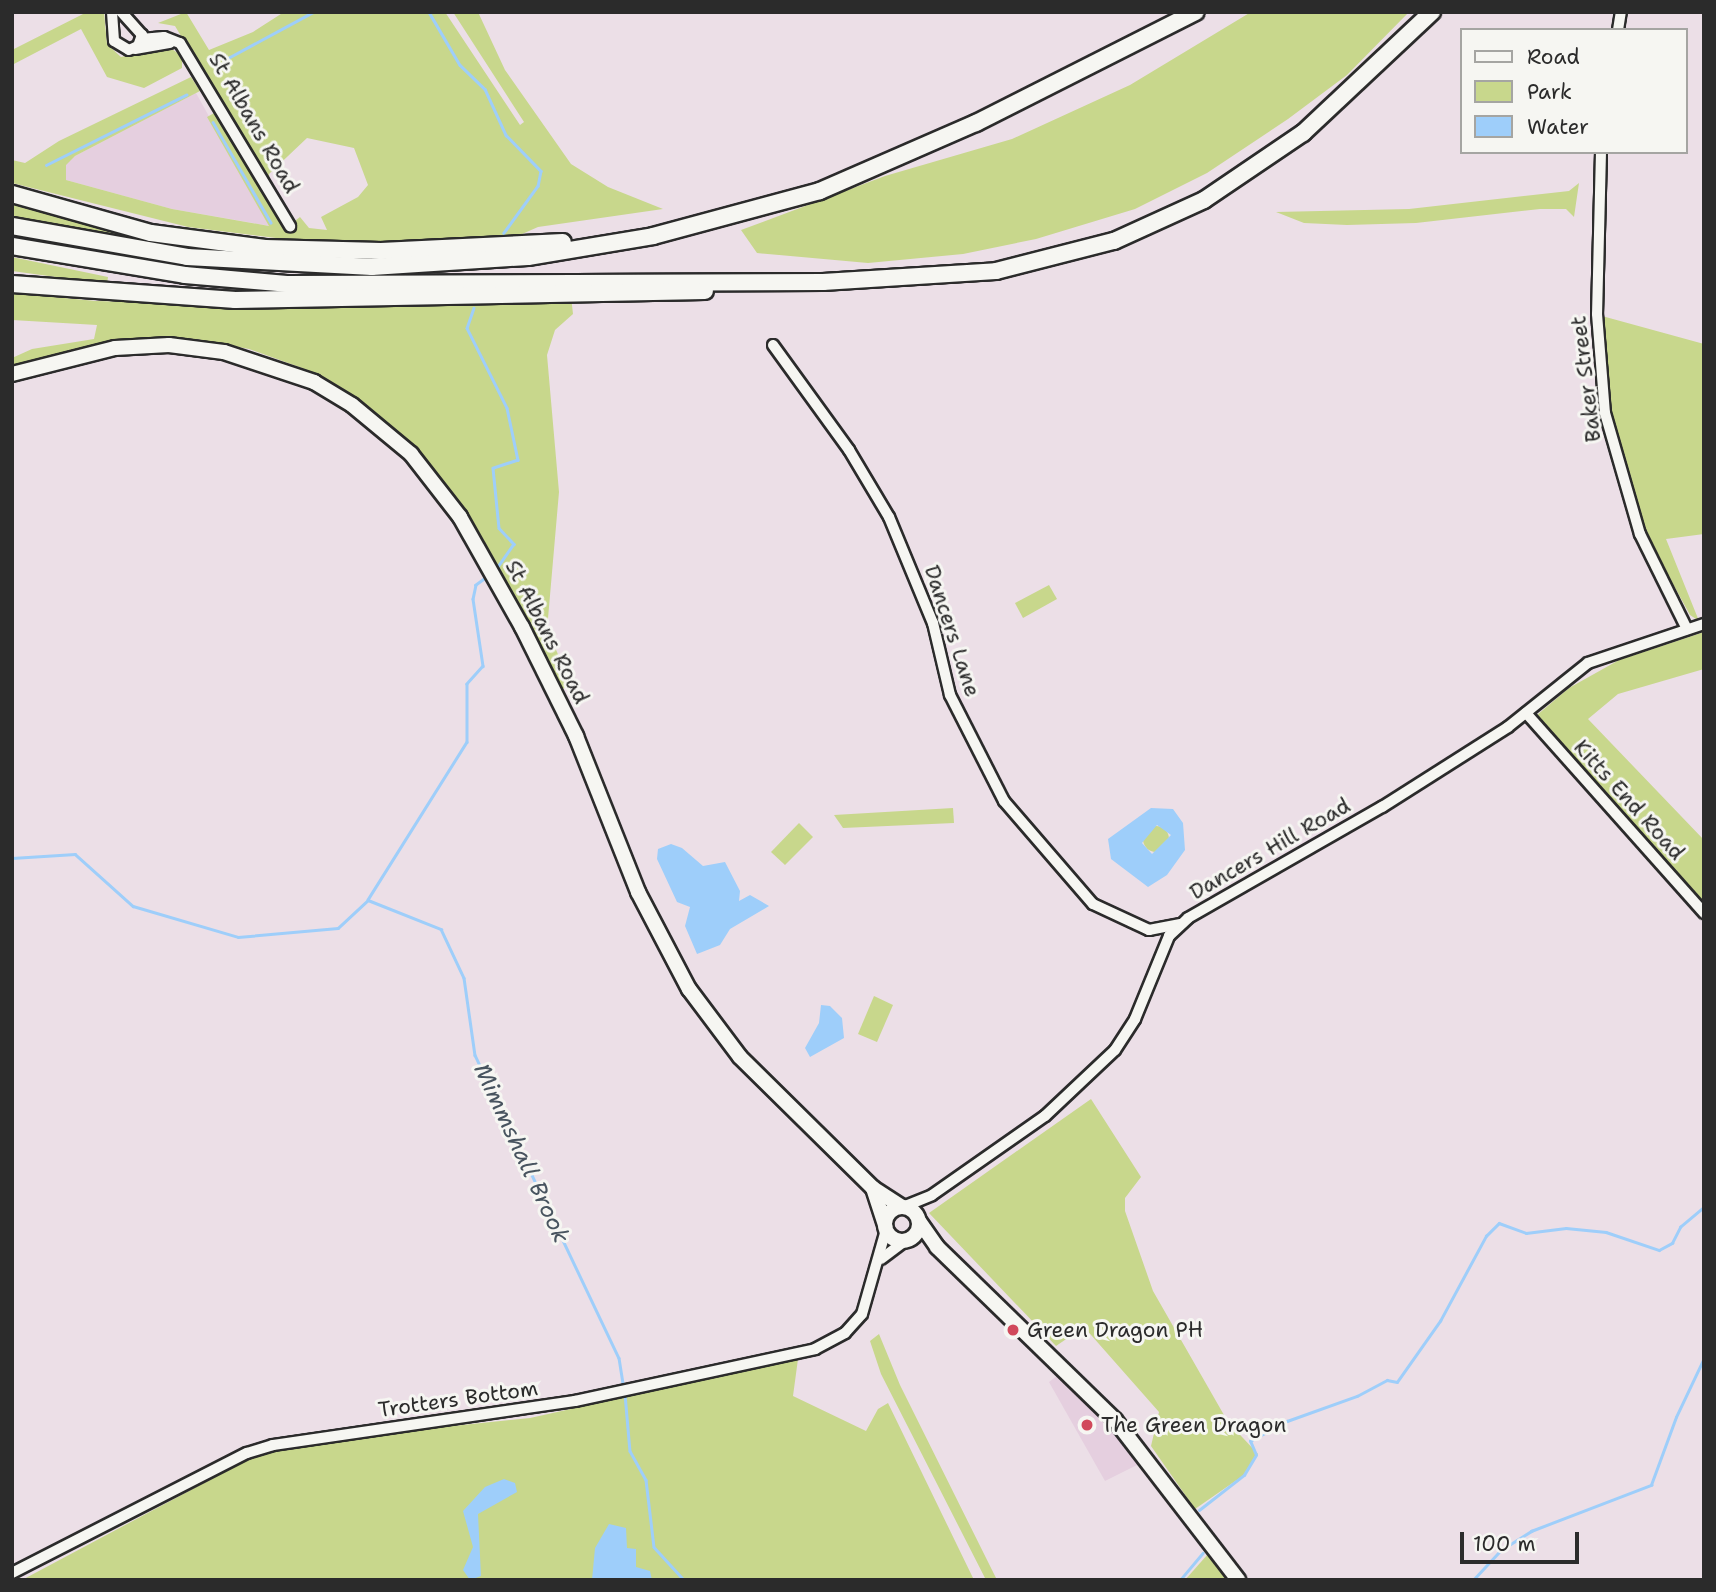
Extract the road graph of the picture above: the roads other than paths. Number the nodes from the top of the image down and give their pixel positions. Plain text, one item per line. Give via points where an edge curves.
1 (112, 12) edge
2 (121, 12) edge
3 (1196, 12) edge
4 (1432, 12) edge
5 (130, 22) junction
6 (116, 28) junction
7 (141, 39) junction
8 (180, 43) junction
9 (134, 49) junction
10 (1601, 154) edge
11 (835, 184) junction
12 (12, 194) edge
13 (12, 226) edge
14 (289, 226) dead end
15 (12, 246) edge
16 (823, 282) junction
17 (12, 284) edge
18 (773, 345) dead end
19 (12, 374) edge
20 (1704, 624) edge
21 (1687, 629) junction
22 (1526, 713) junction
23 (1704, 913) edge
24 (1180, 924) junction
25 (1149, 930) junction
26 (1164, 946) junction
27 (873, 1188) junction
28 (932, 1195) junction
29 (902, 1207) junction
30 (919, 1220) junction
31 (886, 1229) junction
32 (905, 1241) junction
33 (937, 1247) junction
34 (881, 1259) junction
35 (12, 1573) edge
36 (1238, 1580) edge

1 - 6 street
2 - 5 street
3 - 11 highway via 976,123
4 - 16 highway via 1303,133 1257,167 1158,223 1068,256 1018,267 954,276
5 - 6 street
5 - 7 street via 140,29
6 - 9 street via 116,45
7 - 8 street, St Albans Road via 164,37
7 - 9 street
8 - 9 street, St Albans Road
8 - 14 street, St Albans Road
10 - 21 street, Baker Street via 1597,327 1605,413 1640,534
11 - 12 highway via 570,241 381,251 188,240
11 - 13 highway via 723,220 653,236 528,257 440,264 287,265 187,257
15 - 16 highway via 185,275 287,284
16 - 17 highway via 777,289 235,300
18 - 25 street, Dancers Lane via 849,450 889,517 933,623 950,695 1004,800 1093,904
19 - 27 main road, St Albans Road via 97,350 169,345 224,352 272,365 352,405 402,446 446,495 488,564 576,736 638,892 690,989 740,1057
20 - 21 street, Dancers Hill Road
21 - 22 street, Dancers Hill Road via 1588,663
22 - 23 street, Kitts End Road
22 - 24 street, Dancers Hill Road via 1382,807
24 - 25 street
24 - 26 street, Dancers Hill Road
25 - 26 street, Dancers Lane
26 - 28 street, Dancers Hill Road via 1135,1018 1115,1050 1045,1116
27 - 29 main road, St Albans Road
27 - 31 main road, St Albans Road
28 - 29 street, Dancers Hill Road
28 - 30 street, Dancers Hill Road
29 - 30 main road
29 - 31 main road via 889,1213
30 - 32 main road via 918,1231
30 - 33 main road
31 - 32 main road
31 - 34 street, Trotters Bottom
32 - 33 main road
32 - 34 street
33 - 36 main road via 1115,1420
34 - 35 street, Trotters Bottom via 862,1314 831,1342 782,1359 624,1390 259,1448

